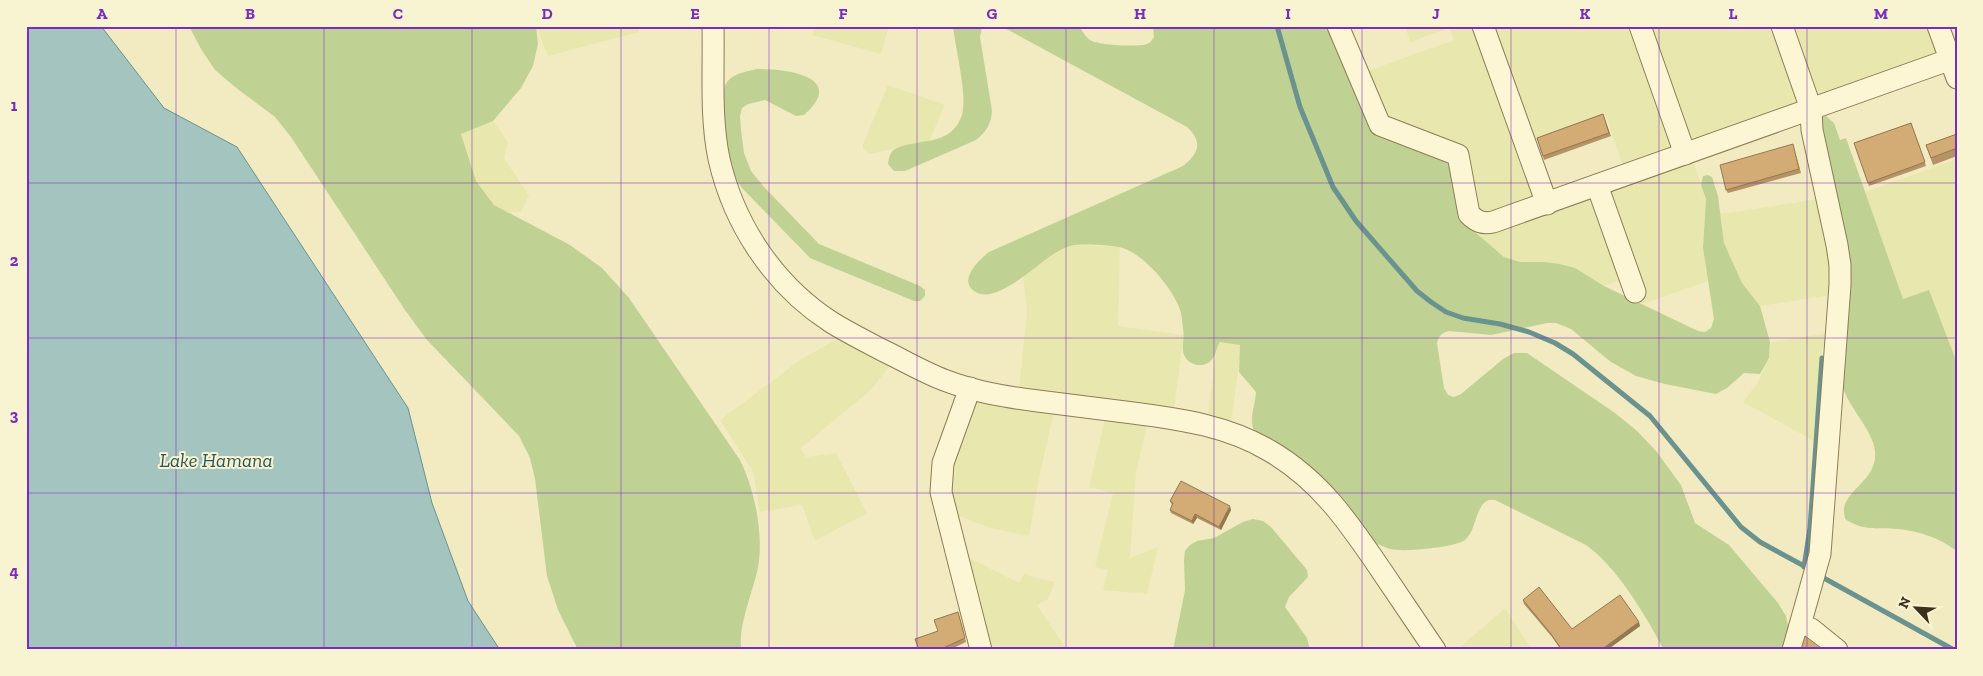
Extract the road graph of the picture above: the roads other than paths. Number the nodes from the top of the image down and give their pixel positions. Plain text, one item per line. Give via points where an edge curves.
1 (713, 26) edge
2 (1338, 26) edge
3 (1484, 26) edge
4 (1640, 26) edge
5 (1782, 26) edge
6 (1938, 26) edge
7 (1955, 65) edge
8 (1811, 109) junction
9 (1685, 154) junction
10 (1597, 185) junction
11 (1546, 204) junction
12 (1634, 292) dead end
13 (970, 388) junction
14 (1800, 626) junction
15 (981, 650) edge
16 (1435, 650) edge
17 (1794, 650) edge
18 (1837, 650) edge

1 - 13 street via 715,132 719,158 734,207 759,251 791,290 831,322 922,370
2 - 11 street via 1380,125 1458,155 1466,206 1476,221 1484,224 1493,222
3 - 11 street
4 - 9 street
5 - 8 street
6 - 7 street
7 - 8 street
8 - 9 street
8 - 14 street via 1812,130 1837,245 1840,285 1820,554
9 - 10 street
10 - 11 street
10 - 12 street
13 - 15 street via 943,463 941,492
13 - 16 street via 1018,398 1194,422 1245,438 1269,450 1312,482 1337,507
14 - 17 street
14 - 18 street via 1811,629

